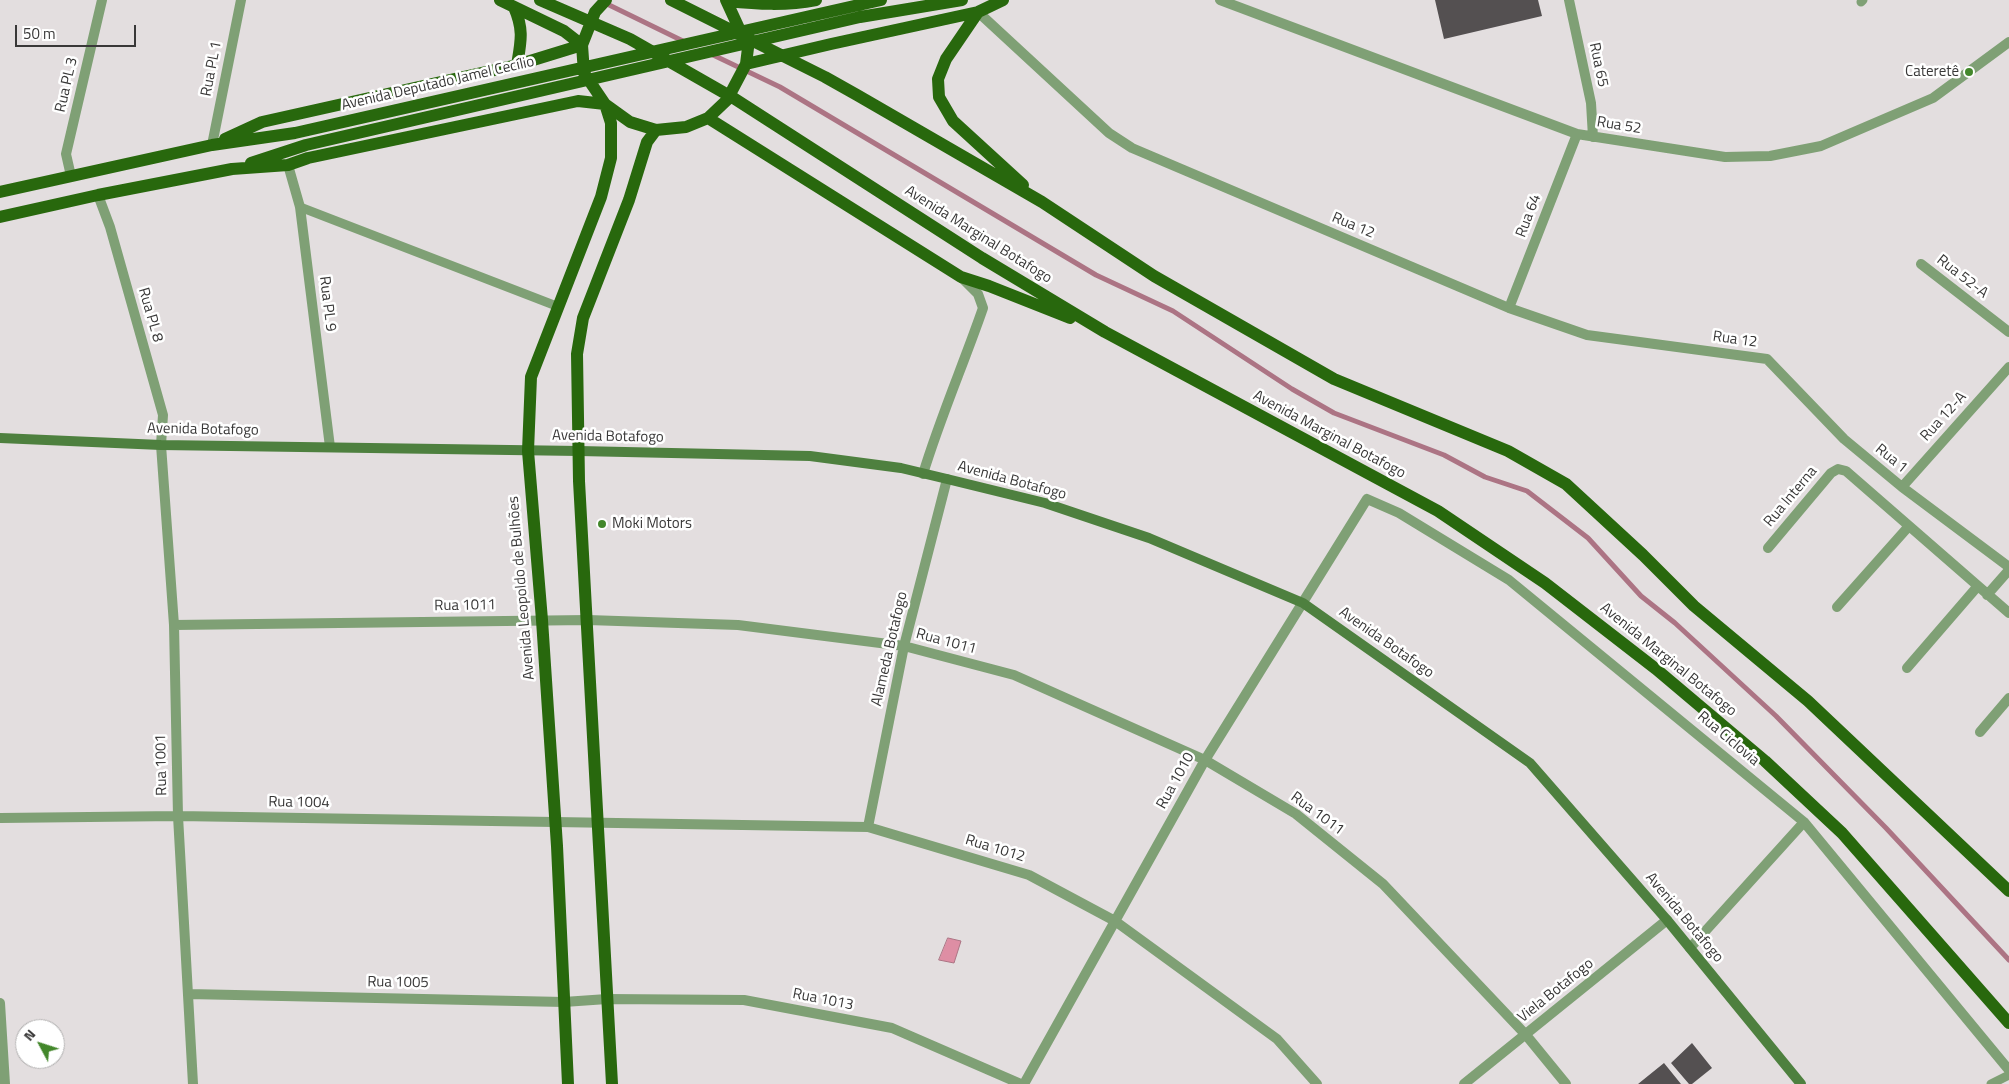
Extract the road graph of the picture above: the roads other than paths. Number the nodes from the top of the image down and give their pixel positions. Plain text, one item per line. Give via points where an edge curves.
1 (102, 0) edge
2 (241, 0) edge
3 (500, 0) edge
4 (540, 0) edge
5 (606, 0) edge
6 (670, 0) edge
7 (726, 0) edge
8 (816, 0) edge
9 (882, 0) edge
10 (962, 0) edge
11 (1003, 0) edge
12 (1220, 0) edge
13 (1569, 0) edge
14 (514, 7) junction
15 (978, 12) junction
16 (2009, 42) edge
17 (582, 45) junction
18 (746, 64) junction
19 (517, 65) junction
20 (605, 104) junction
21 (708, 118) junction
22 (656, 130) junction
23 (1577, 134) junction
24 (1593, 137) junction
25 (212, 145) junction
26 (288, 165) junction
27 (232, 169) junction
28 (71, 176) junction
29 (0, 192) edge
30 (98, 194) junction
31 (1042, 202) junction
32 (300, 207) junction
33 (0, 217) edge
34 (1921, 264) dead end
35 (961, 277) junction
36 (559, 307) junction
37 (1509, 308) junction
38 (1105, 332) junction
39 (2009, 332) edge
40 (1767, 360) joint
41 (2009, 367) edge
42 (0, 438) edge
43 (161, 445) junction
44 (330, 447) junction
45 (528, 451) junction
46 (578, 451) junction
47 (923, 474) junction
48 (947, 479) junction
49 (1902, 487) junction
50 (1366, 499) joint
51 (1909, 526) junction
52 (1768, 548) dead end
53 (2009, 569) edge
54 (1978, 587) junction
55 (1987, 595) junction
56 (1303, 603) junction
57 (1836, 607) dead end
58 (2009, 613) edge
59 (542, 620) junction
60 (588, 620) junction
61 (174, 625) junction
62 (904, 646) junction
63 (1907, 668) dead end
64 (2009, 698) edge
65 (1980, 732) dead end
66 (1205, 760) junction
67 (178, 816) junction
68 (0, 818) edge
69 (555, 821) junction
70 (1804, 822) junction
71 (598, 824) junction
72 (868, 827) junction
73 (2009, 891) edge
74 (1667, 920) junction
75 (1115, 921) junction
76 (1690, 948) junction
77 (188, 994) junction
78 (607, 999) junction
79 (564, 1002) junction
80 (0, 1003) edge
81 (2009, 1023) edge
82 (1526, 1034) junction
83 (2009, 1070) edge
84 (2009, 1075) edge
85 (5, 1084) edge
86 (193, 1084) edge
87 (568, 1084) edge
88 (612, 1084) edge
89 (1022, 1084) edge
90 (1317, 1084) edge
91 (1464, 1084) edge
92 (1566, 1084) edge
93 (1801, 1084) edge
94 (1991, 1084) edge

1 - 28 street, Rua PL 3 via 66,154
2 - 25 street, Rua PL 1
3 - 14 main road
4 - 38 main road, Avenida Marginal Botafogo via 630,39 735,99 982,258
5 - 17 main road via 595,12
6 - 31 main road via 825,76
7 - 8 main road via 799,4
7 - 18 main road via 748,48
9 - 25 main road, Avenida Deputado Jamel Cecílio via 295,133
10 - 27 main road, Avenida Deputado Jamel Cecílio via 860,17 306,145
11 - 15 main road
12 - 23 street, Rua 52
13 - 24 street, Rua 65 via 1590,103
14 - 17 main road via 564,31
14 - 19 main road via 521,24
15 - 18 main road
15 - 31 main road via 946,59 938,79 939,97 953,121
15 - 37 street, Rua 12 via 1110,133 1132,148
16 - 24 street, Rua 52 via 1933,98 1821,146 1770,156 1725,157
17 - 19 main road
17 - 20 main road via 584,73
18 - 21 main road via 727,100
19 - 25 main road via 262,122
20 - 22 main road via 630,122
20 - 26 main road, Avenida Deputado Jamel Cecílio via 578,101 308,158
20 - 36 main road, Avenida Leopoldo de Bulhões via 610,123 610,158 601,197
21 - 22 main road via 686,127
21 - 35 main road
22 - 46 main road via 647,142 629,200 583,318 577,354
23 - 24 street, Rua 52
23 - 37 street, Rua 64
25 - 28 main road, Avenida Deputado Jamel Cecílio
26 - 27 main road, Avenida Deputado Jamel Cecílio
26 - 32 street, Rua PL 9
27 - 30 main road, Avenida Deputado Jamel Cecílio
28 - 29 main road, Avenida Deputado Jamel Cecílio
30 - 33 main road, Avenida Deputado Jamel Cecílio
30 - 43 street, Rua PL 8 via 163,415
31 - 73 main road via 1154,276 1334,379 1508,451 1566,484 1694,606 1808,701
32 - 36 lane
32 - 44 street, Rua PL 9
34 - 39 street, Rua 52-A
35 - 38 main road
35 - 47 street via 978,294 983,308
36 - 45 main road, Avenida Leopoldo de Bulhões via 532,378
37 - 40 street, Rua 12 via 1587,335
38 - 81 main road, Avenida Marginal Botafogo via 1438,511 1545,582 1766,761 1842,833
40 - 49 street, Rua 1 via 1844,439
41 - 49 street, Rua 12-A
42 - 43 street, Avenida Botafogo
43 - 44 street, Avenida Botafogo
43 - 61 street, Rua 1001
44 - 45 street, Avenida Botafogo
45 - 46 street, Avenida Botafogo
45 - 59 main road, Avenida Leopoldo de Bulhões
46 - 47 street, Avenida Botafogo via 810,456
46 - 60 main road
47 - 48 street, Avenida Botafogo
48 - 56 street, Avenida Botafogo via 1045,503 1149,538
48 - 62 street, Alameda Botafogo
49 - 53 street, Rua 1
50 - 56 street, Rua 1010
50 - 70 street, Rua Ciclovia via 1399,513 1509,580
51 - 52 street, Rua Interna via 1846,471 1838,469 1831,473
51 - 54 street, Rua Interna
51 - 57 street
53 - 55 street
54 - 55 street, Rua Interna
54 - 63 street
55 - 58 street, Rua Interna
56 - 66 street, Rua 1010
56 - 74 street, Avenida Botafogo via 1530,763
59 - 60 street, Rua 1011
59 - 61 street, Rua 1011
59 - 69 main road, Avenida Leopoldo de Bulhões
60 - 62 street, Rua 1011 via 738,625
60 - 71 main road
61 - 67 street, Rua 1001
62 - 66 street, Rua 1011 via 1014,675
62 - 72 street, Alameda Botafogo
64 - 65 street
66 - 75 street, Rua 1010
66 - 82 street, Rua 1011 via 1296,814 1383,884
67 - 68 street, Rua 1004
67 - 69 street, Rua 1004
67 - 77 street, Rua 1001
69 - 71 street, Rua 1004
69 - 79 main road, Avenida Leopoldo de Bulhões
70 - 76 street
70 - 83 street, Rua Ciclovia
71 - 72 street, Rua 1012
71 - 78 main road
72 - 75 street, Rua 1012 via 1029,875
74 - 76 street, Avenida Botafogo
74 - 82 street, Viela Botafogo
75 - 89 street, Rua 1010
75 - 90 street, Rua 1012 via 1276,1039
76 - 93 street, Avenida Botafogo
77 - 79 street, Rua 1005
77 - 86 street, Rua 1001
78 - 79 street, Rua 1005
78 - 88 main road
78 - 89 street, Rua 1013 via 744,1000 892,1028
79 - 87 main road, Avenida Leopoldo de Bulhões
80 - 85 street
82 - 91 street, Viela Botafogo
82 - 92 street, Rua 1011
84 - 94 lane

